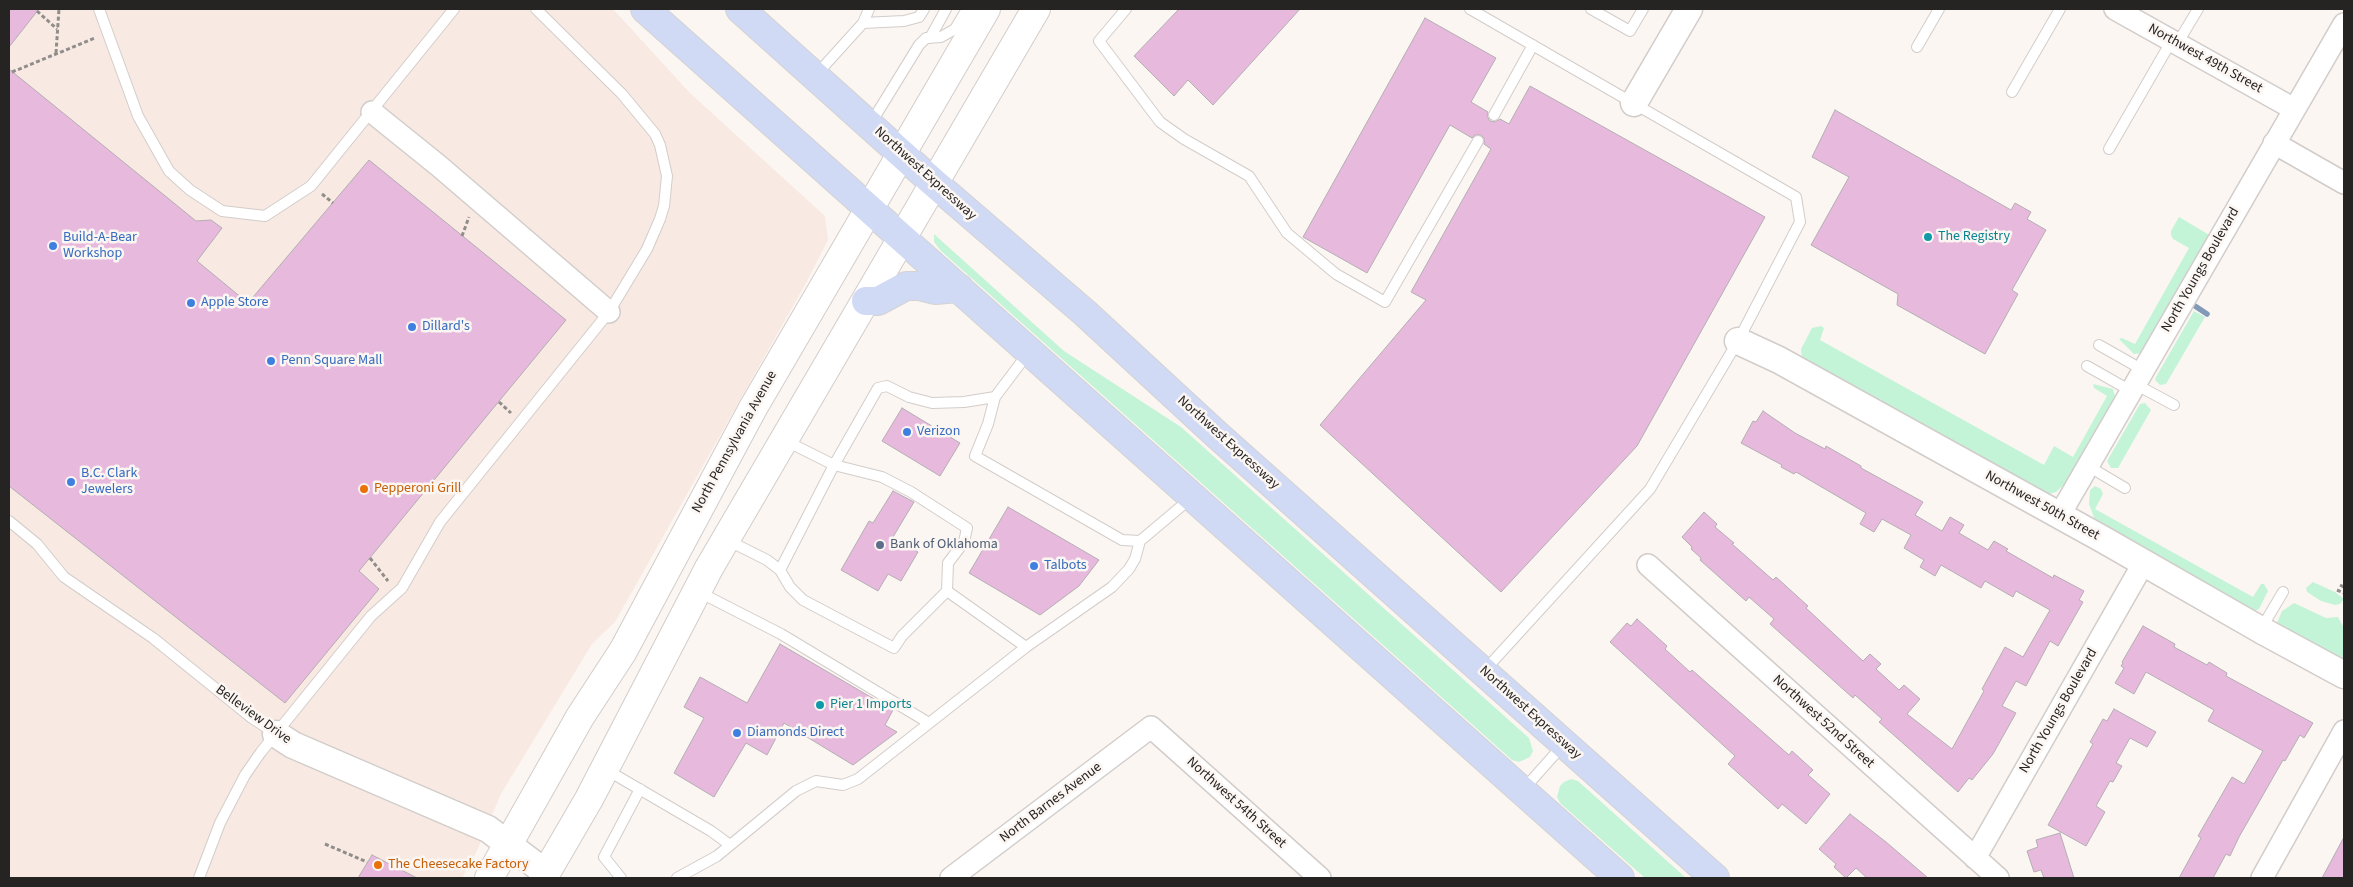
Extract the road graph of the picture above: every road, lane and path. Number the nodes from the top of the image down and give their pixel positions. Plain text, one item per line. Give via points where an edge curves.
1 (59, 9) edge
2 (99, 9) edge
3 (454, 9) edge
4 (536, 9) edge
5 (646, 9) edge
6 (740, 9) edge
7 (869, 9) edge
8 (924, 9) edge
9 (946, 9) edge
10 (967, 9) edge
11 (986, 9) edge
12 (1036, 9) edge
13 (1126, 9) edge
14 (1470, 9) edge
15 (1590, 9) edge
16 (1643, 9) edge
17 (1689, 9) edge
18 (1939, 9) edge
19 (2060, 9) edge
20 (2115, 9) edge
21 (2198, 9) edge
22 (37, 11) dead end
23 (863, 23) junction
24 (2344, 24) edge
25 (58, 29) junction
26 (107, 33) junction
27 (930, 38) junction
28 (2175, 42) junction
29 (1533, 45) junction
30 (1917, 47) dead end
31 (56, 53) junction
32 (12, 72) dead end
33 (815, 76) junction
34 (2012, 92) dead end
35 (1634, 103) junction
36 (2294, 109) junction
37 (372, 112) junction
38 (1494, 115) dead end
39 (870, 125) junction
40 (1478, 142) dead end
41 (2274, 144) junction
42 (2108, 149) dead end
43 (902, 154) junction
44 (2344, 183) edge
45 (934, 184) junction
46 (870, 209) junction
47 (903, 237) junction
48 (959, 288) junction
49 (866, 300) junction
50 (609, 312) junction
51 (1738, 342) junction
52 (2099, 345) dead end
53 (1030, 351) junction
54 (2087, 366) dead end
55 (2136, 382) junction
56 (995, 397) junction
57 (2174, 405) dead end
58 (785, 440) junction
59 (834, 465) junction
60 (2088, 466) junction
61 (2125, 488) dead end
62 (1193, 497) junction
63 (2059, 516) junction
64 (9, 521) edge
65 (726, 539) junction
66 (1140, 541) junction
67 (370, 558) dead end
68 (2143, 564) junction
69 (1648, 565) dead end
70 (780, 570) junction
71 (2340, 585) dead end
72 (2344, 587) edge
73 (402, 588) junction
74 (2337, 590) dead end
75 (697, 591) junction
76 (947, 591) junction
77 (2283, 592) dead end
78 (2344, 593) edge
79 (2261, 630) junction
80 (1026, 647) junction
81 (1484, 672) junction
82 (2344, 675) edge
83 (929, 723) junction
84 (1151, 728) joint
85 (2344, 730) edge
86 (276, 734) junction
87 (1564, 743) junction
88 (604, 769) junction
89 (640, 789) junction
90 (1522, 791) junction
91 (326, 844) dead end
92 (508, 844) junction
93 (730, 845) junction
94 (1975, 858) junction
95 (367, 862) dead end
96 (547, 876) edge
97 (199, 878) edge
98 (489, 878) edge
99 (506, 878) edge
100 (621, 878) edge
101 (677, 878) edge
102 (951, 878) edge
103 (1320, 878) edge
104 (1620, 878) edge
105 (1715, 878) edge
106 (1998, 878) edge
107 (2262, 878) edge

1 - 25 path
2 - 26 lane
3 - 37 lane
4 - 50 lane via 640,114 655,134 664,160 666,195 660,220 648,249
5 - 46 highway
6 - 33 highway, Northwest Expressway
7 - 23 lane
8 - 23 lane via 918,17
9 - 27 lane
10 - 27 lane via 955,30
11 - 43 main road, North Pennsylvania Avenue
12 - 45 main road
13 - 40 lane via 1099,41 1160,122 1249,176 1287,233 1336,274 1385,302
14 - 29 lane
15 - 16 lane via 1630,31
17 - 35 street
18 - 30 lane
19 - 34 lane
20 - 28 street, Northwest 49th Street
21 - 28 lane
22 - 25 path
23 - 33 lane
24 - 36 street, North Youngs Boulevard
25 - 31 path
26 - 31 path
26 - 37 lane via 138,116 165,164 190,190 222,211 265,216 311,186
27 - 39 lane via 919,45
28 - 36 street, Northwest 49th Street
28 - 42 lane
29 - 35 lane
29 - 38 lane
31 - 32 path
33 - 39 highway, Northwest Expressway
35 - 51 lane via 1796,197 1800,222
36 - 41 street, North Youngs Boulevard
37 - 50 street
39 - 43 highway, Northwest Expressway
41 - 44 street
41 - 55 street, North Youngs Boulevard
43 - 45 highway, Northwest Expressway
43 - 46 main road, North Pennsylvania Avenue
45 - 47 main road
45 - 81 highway, Northwest Expressway via 1085,313
46 - 47 highway
46 - 92 main road, North Pennsylvania Avenue via 753,408 623,651 580,717
47 - 48 highway
47 - 49 main road
48 - 49 highway via 935,290 906,286 878,300
48 - 53 highway
49 - 58 main road
50 - 73 lane via 440,522
51 - 63 street, Northwest 50th Street via 1779,360
51 - 81 lane via 1650,489
52 - 55 lane
53 - 56 lane
53 - 62 highway
54 - 55 lane
55 - 57 lane
55 - 60 street, North Youngs Boulevard
56 - 59 lane via 932,403 909,397 887,386 878,388
56 - 66 lane via 975,456 1122,540
58 - 59 lane
58 - 65 main road
59 - 70 lane
59 - 76 lane via 882,477 967,528 964,542 948,563
60 - 61 lane
60 - 63 street, North Youngs Boulevard
62 - 66 lane
62 - 90 highway
63 - 68 street, Northwest 50th Street
64 - 86 lane, Belleview Drive via 37,544 64,577 153,638
65 - 70 lane
65 - 75 main road
66 - 80 lane via 1129,569 1112,587
67 - 73 path via 386,580
68 - 79 street, Northwest 50th Street
68 - 94 street, North Youngs Boulevard
69 - 94 street, Northwest 52nd Street
70 - 76 lane via 803,600 894,648
71 - 72 path
73 - 86 lane via 371,616
74 - 78 path
75 - 83 lane via 781,634
75 - 88 main road
76 - 80 lane
77 - 79 lane
79 - 82 street, Northwest 50th Street
80 - 83 lane
81 - 87 highway, Northwest Expressway
83 - 93 lane via 858,779 843,785 816,781 796,791
84 - 102 street, North Barnes Avenue
84 - 103 street, Northwest 54th Street
85 - 107 street
86 - 92 street, Belleview Drive via 292,745 488,829
86 - 97 lane via 245,775 220,823
87 - 90 lane
87 - 105 highway, Northwest Expressway
88 - 89 lane
88 - 96 main road
89 - 93 lane
89 - 100 lane via 604,857
90 - 104 highway
91 - 95 path
92 - 96 street, Belleview Drive
92 - 98 main road, North Pennsylvania Avenue
92 - 99 main road
93 - 101 lane
94 - 106 street, Northwest 52nd Street

